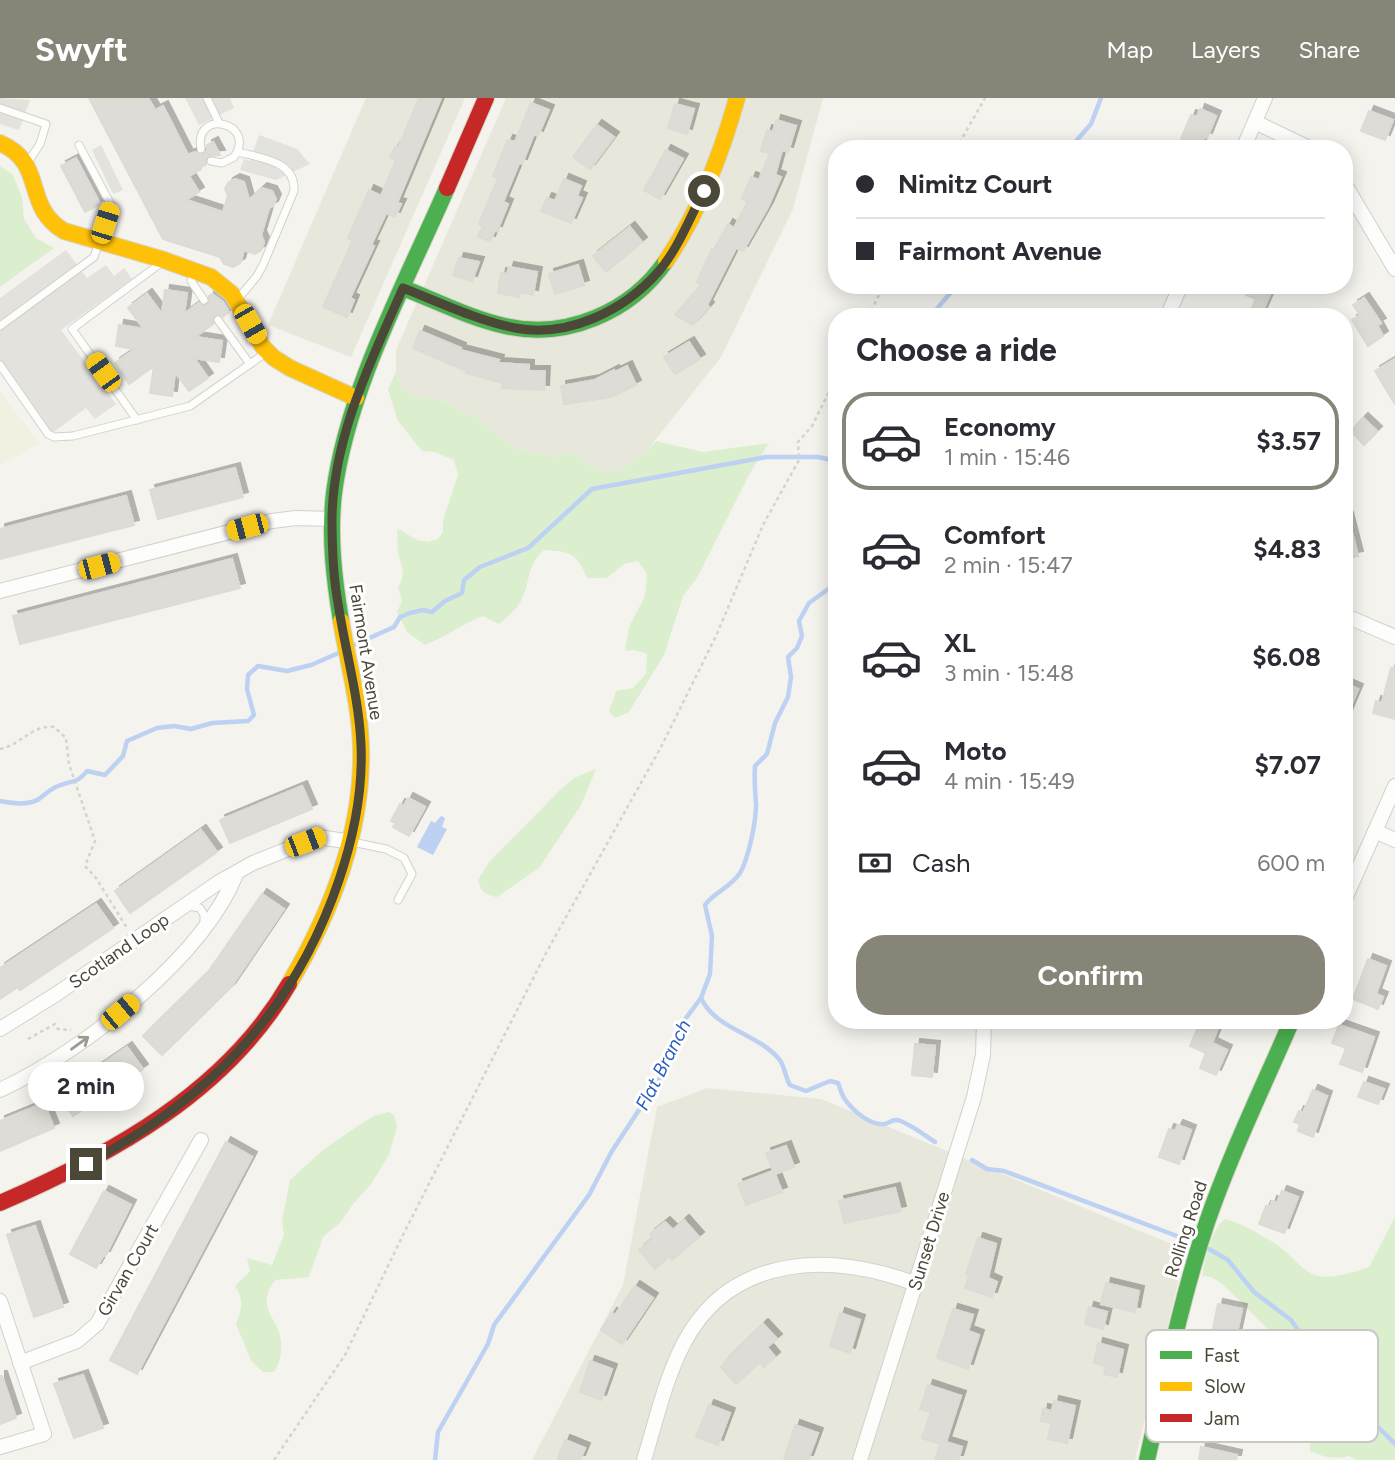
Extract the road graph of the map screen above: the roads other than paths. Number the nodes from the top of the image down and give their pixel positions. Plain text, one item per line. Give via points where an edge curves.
1 (207, 98) edge
2 (486, 98) edge
3 (737, 98) edge
4 (1265, 98) edge
5 (0, 108) edge
6 (1255, 122) junction
7 (219, 123) junction
8 (1247, 140) edge
9 (1292, 140) edge
10 (0, 143) edge
11 (79, 145) dead end
12 (201, 149) dead end
13 (238, 152) junction
14 (211, 161) dead end
15 (27, 163) junction
16 (1353, 198) edge
17 (99, 242) junction
18 (164, 260) junction
19 (1395, 269) edge
20 (194, 271) junction
21 (403, 288) junction
22 (204, 300) dead end
23 (236, 300) junction
24 (218, 320) dead end
25 (0, 326) edge
26 (268, 351) junction
27 (0, 365) edge
28 (250, 365) junction
29 (356, 398) junction
30 (138, 420) junction
31 (332, 519) junction
32 (0, 591) edge
33 (1353, 619) dead end
34 (1395, 637) edge
35 (1395, 786) edge
36 (1375, 831) junction
37 (1395, 840) edge
38 (352, 842) junction
39 (237, 872) junction
40 (1353, 881) edge
41 (398, 900) dead end
42 (182, 907) junction
43 (200, 932) junction
44 (0, 1029) edge
45 (985, 1029) edge
46 (1288, 1029) edge
47 (0, 1090) edge
48 (201, 1140) dead end
49 (0, 1203) edge
50 (916, 1284) junction
51 (0, 1302) edge
52 (1178, 1330) edge
53 (20, 1363) junction
54 (1151, 1442) edge
55 (0, 1447) edge
56 (644, 1460) edge
57 (860, 1460) edge
58 (1147, 1460) edge

1 - 7 lane
2 - 21 street, Fairmont Avenue
3 - 21 street via 714,170 682,233 660,269 625,302 576,325 536,330 490,322
4 - 6 street
5 - 15 lane via 46,124
6 - 8 street
6 - 9 street
7 - 12 lane via 204,130
7 - 13 lane via 236,131
10 - 15 street
11 - 17 lane via 111,205
13 - 14 lane via 229,161
13 - 23 lane via 285,167 292,174 294,191 263,265
15 - 17 street via 40,206 53,225
16 - 19 street
17 - 18 street
17 - 25 lane via 94,257
18 - 20 street
18 - 30 lane via 72,329
20 - 22 lane via 191,281
20 - 23 street via 221,284
21 - 29 street, Fairmont Avenue
23 - 26 street
24 - 28 lane
26 - 28 lane
26 - 29 street via 290,368
27 - 30 lane via 54,437
28 - 30 lane via 190,406
29 - 31 street, Fairmont Avenue
31 - 32 street via 272,521
31 - 38 street, Fairmont Avenue via 337,602 361,746
33 - 34 street
35 - 36 street
36 - 37 street
36 - 40 street
38 - 39 street, Scotland Loop via 318,837
38 - 41 lane via 386,849 404,859 412,874
38 - 49 street, Fairmont Avenue via 311,950 247,1043 206,1083 135,1135 68,1174
39 - 42 street, Scotland Loop
39 - 43 street, Scotland Loop via 229,893
42 - 43 lane via 195,906 203,912
42 - 44 street, Scotland Loop
47 -> 43 street, Scotland Loop via 82,1042 170,967
45 - 50 street, Sunset Drive via 979,1075
46 - 52 street, Rolling Road via 1206,1223
48 - 53 street, Girvan Court via 97,1324 77,1341
50 - 56 street via 870,1269 807,1264 765,1273 731,1289 685,1340
50 - 57 street, Sunset Drive
51 - 53 street
53 - 55 street via 44,1434
54 - 58 street, Rolling Road

